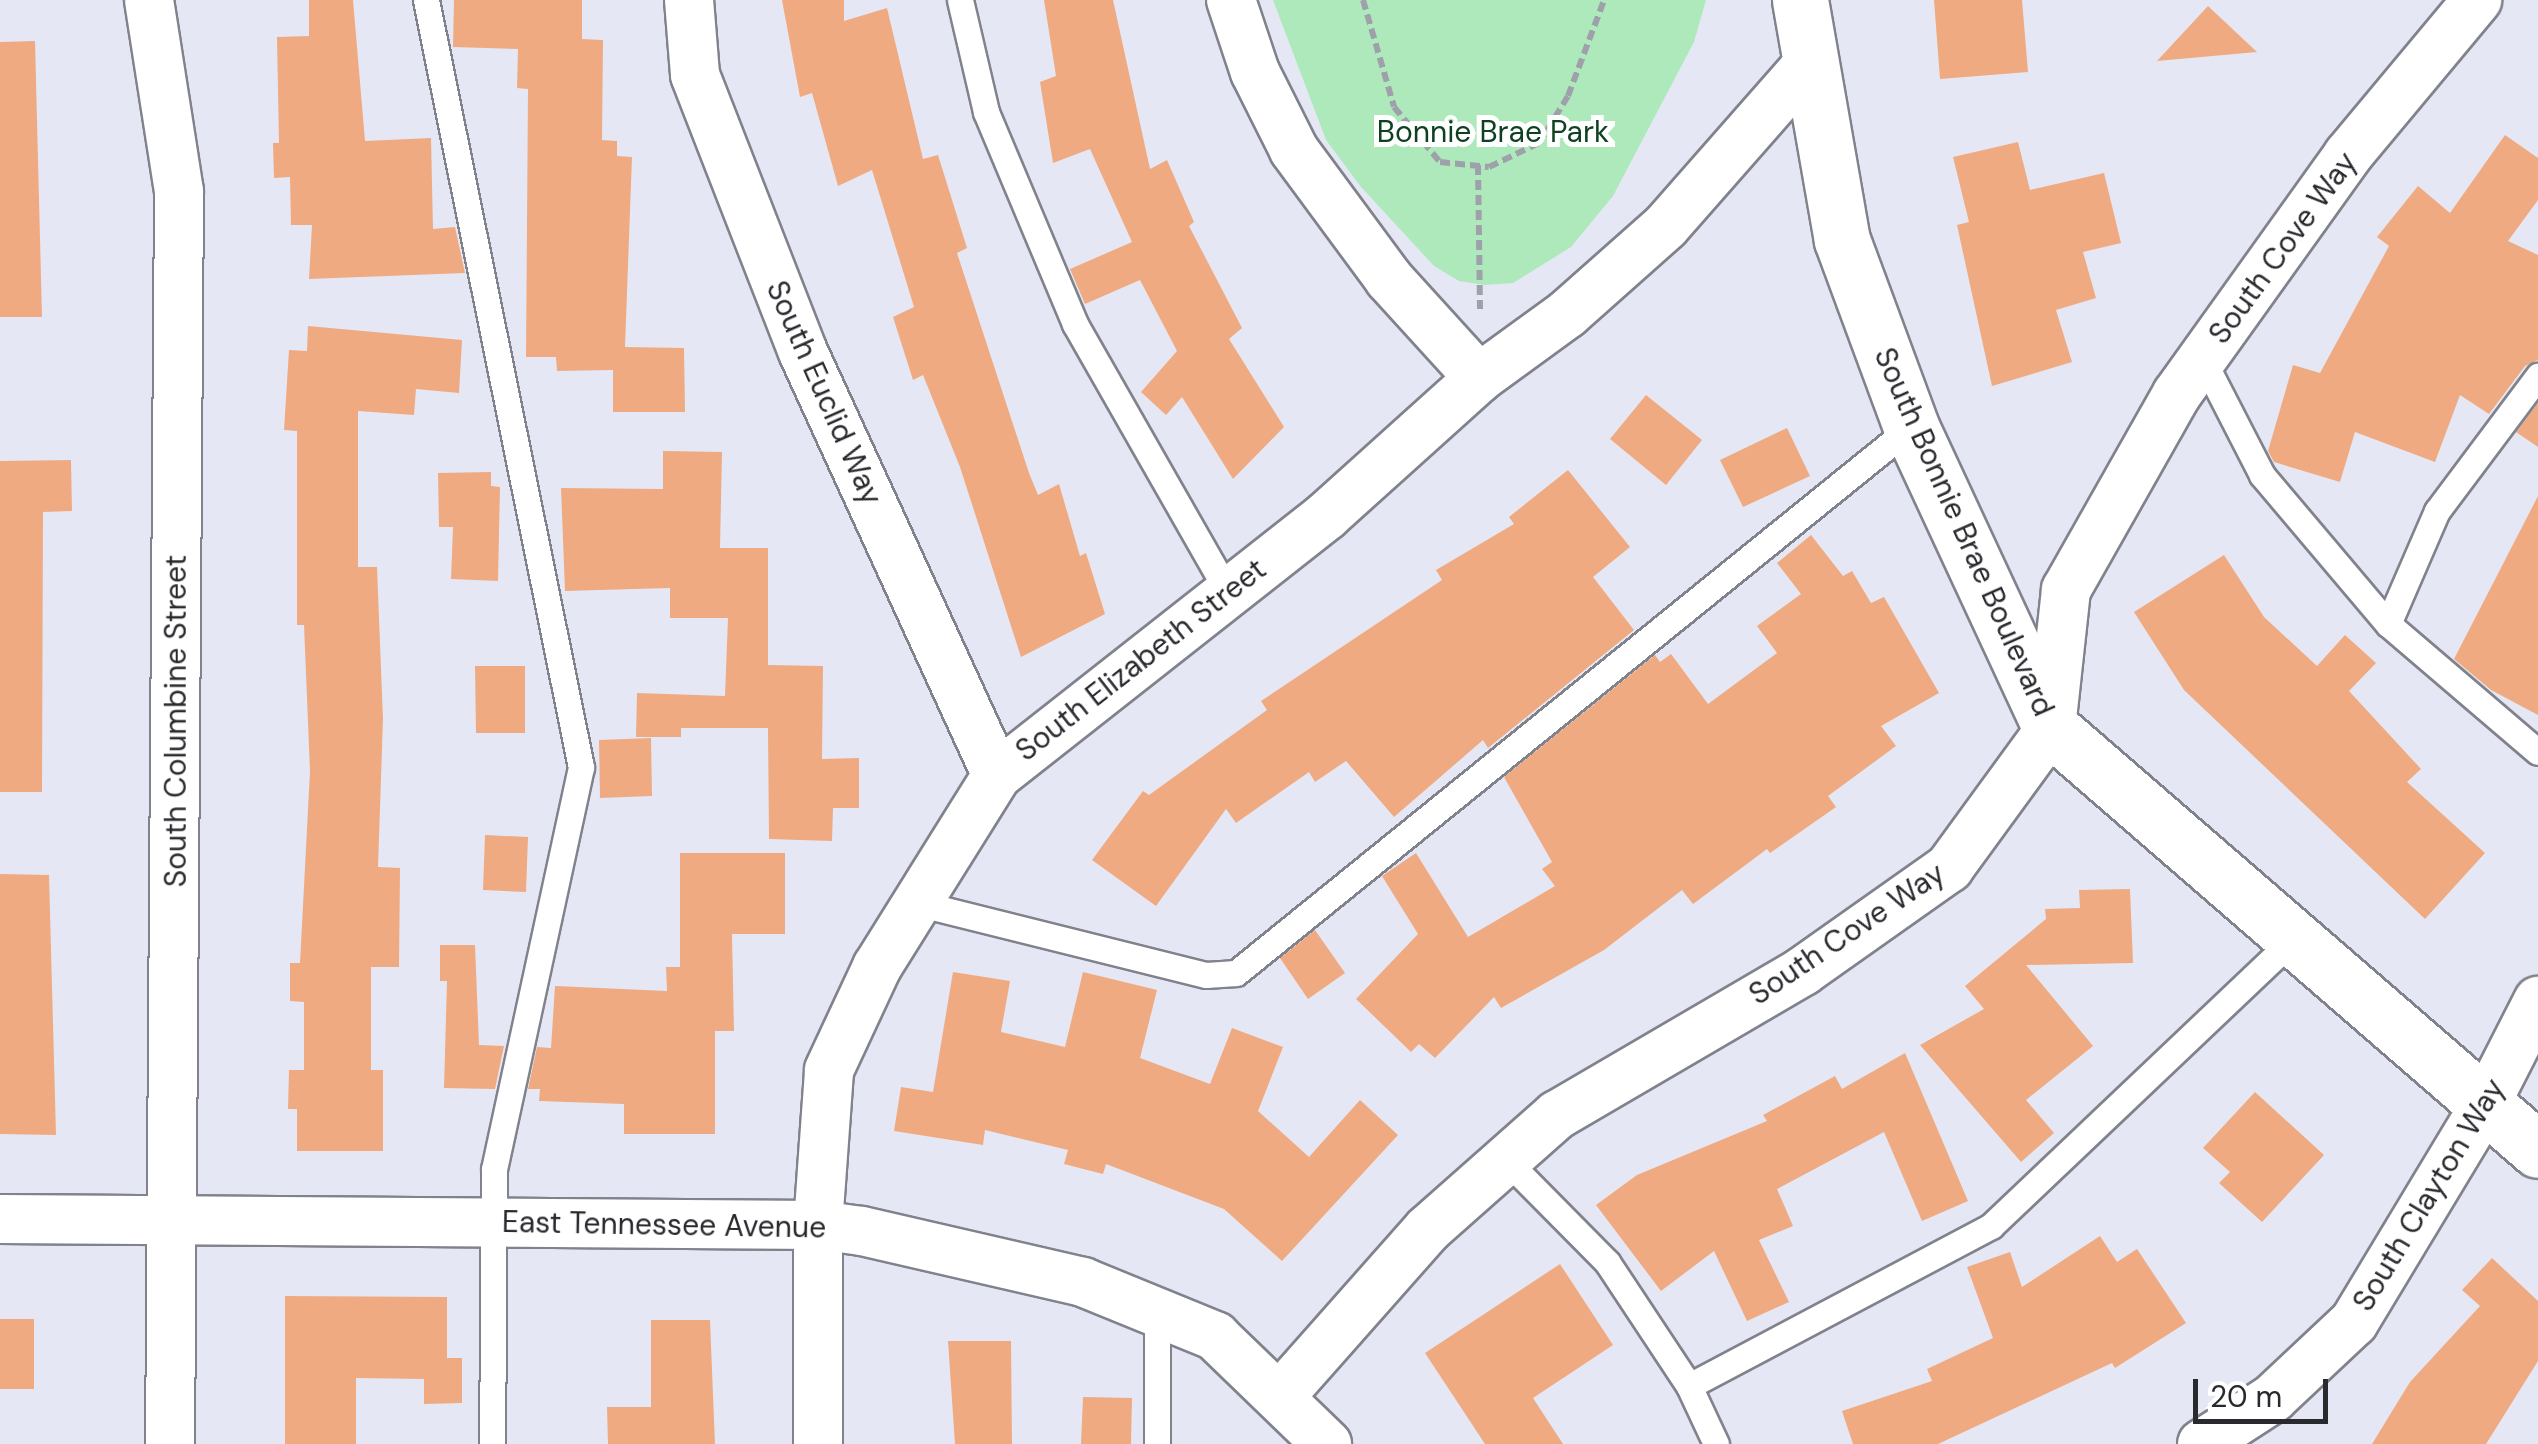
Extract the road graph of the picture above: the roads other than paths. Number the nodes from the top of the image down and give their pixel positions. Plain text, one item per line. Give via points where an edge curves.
1 (149, 0) edge
2 (426, 0) edge
3 (689, 0) edge
4 (960, 0) edge
5 (1231, 0) edge
6 (1800, 0) edge
7 (2477, 0) edge
8 (1810, 63) junction
9 (2203, 360) junction
10 (2538, 376) edge
11 (1479, 378) junction
12 (1911, 428) junction
13 (1227, 590) junction
14 (2388, 624) junction
15 (2050, 728) junction
16 (2538, 752) edge
17 (996, 775) junction
18 (917, 903) junction
19 (2294, 939) junction
20 (2538, 1001) edge
21 (2486, 1105) junction
22 (2538, 1150) edge
23 (1506, 1160) junction
24 (0, 1220) edge
25 (172, 1220) junction
26 (491, 1222) junction
27 (818, 1225) junction
28 (1157, 1312) junction
29 (1689, 1386) junction
30 (1282, 1394) junction
31 (170, 1444) edge
32 (492, 1444) edge
33 (818, 1444) edge
34 (1157, 1444) edge
35 (1327, 1444) edge
36 (1716, 1444) edge
37 (2202, 1444) edge

1 - 25 street, South Columbine Street via 180,191
2 - 26 lane via 581,766 494,1169
3 - 17 street, South Euclid Way via 695,75 796,334
4 - 13 lane via 986,112 1075,324
5 - 11 street via 1255,72 1294,150 1388,279
6 - 8 street, South Bonnie Brae Boulevard
7 - 9 street, South Cove Way via 2348,155
8 - 11 street, South Elizabeth Street via 1666,226 1567,314
8 - 12 street, South Bonnie Brae Boulevard via 1842,240
9 - 14 lane via 2262,476
9 - 15 street, South Cove Way via 2066,590
10 - 14 lane via 2437,510
11 - 13 street, South Elizabeth Street via 1326,516
12 - 15 street, South Bonnie Brae Boulevard
12 - 18 lane via 1236,973 1206,975
13 - 17 street, South Elizabeth Street
14 - 16 lane
15 - 19 street, South Bonnie Brae Boulevard
15 - 23 street, South Cove Way via 1949,868 1802,971 1557,1116
17 - 18 street, South Elizabeth Street
18 - 27 street, South Elizabeth Street via 878,967 830,1070
19 - 21 street, South Bonnie Brae Boulevard
19 - 29 lane via 1991,1226
20 - 21 street, South Clayton Way
21 - 22 street, South Bonnie Brae Boulevard
21 - 37 street, South Clayton Way via 2354,1322 2273,1398
23 - 29 lane via 1607,1262
23 - 30 street, South Cove Way via 1428,1229
24 - 25 street, East Tennessee Avenue
25 - 26 street, East Tennessee Avenue
25 - 31 street, South Columbine Street
26 - 27 street, East Tennessee Avenue
26 - 32 lane
27 - 28 street, East Tennessee Avenue via 1083,1282
27 - 33 street, South Elizabeth Street
28 - 30 street, East Tennessee Avenue via 1215,1336
28 - 34 lane
29 - 36 lane
30 - 35 street, East Tennessee Avenue

